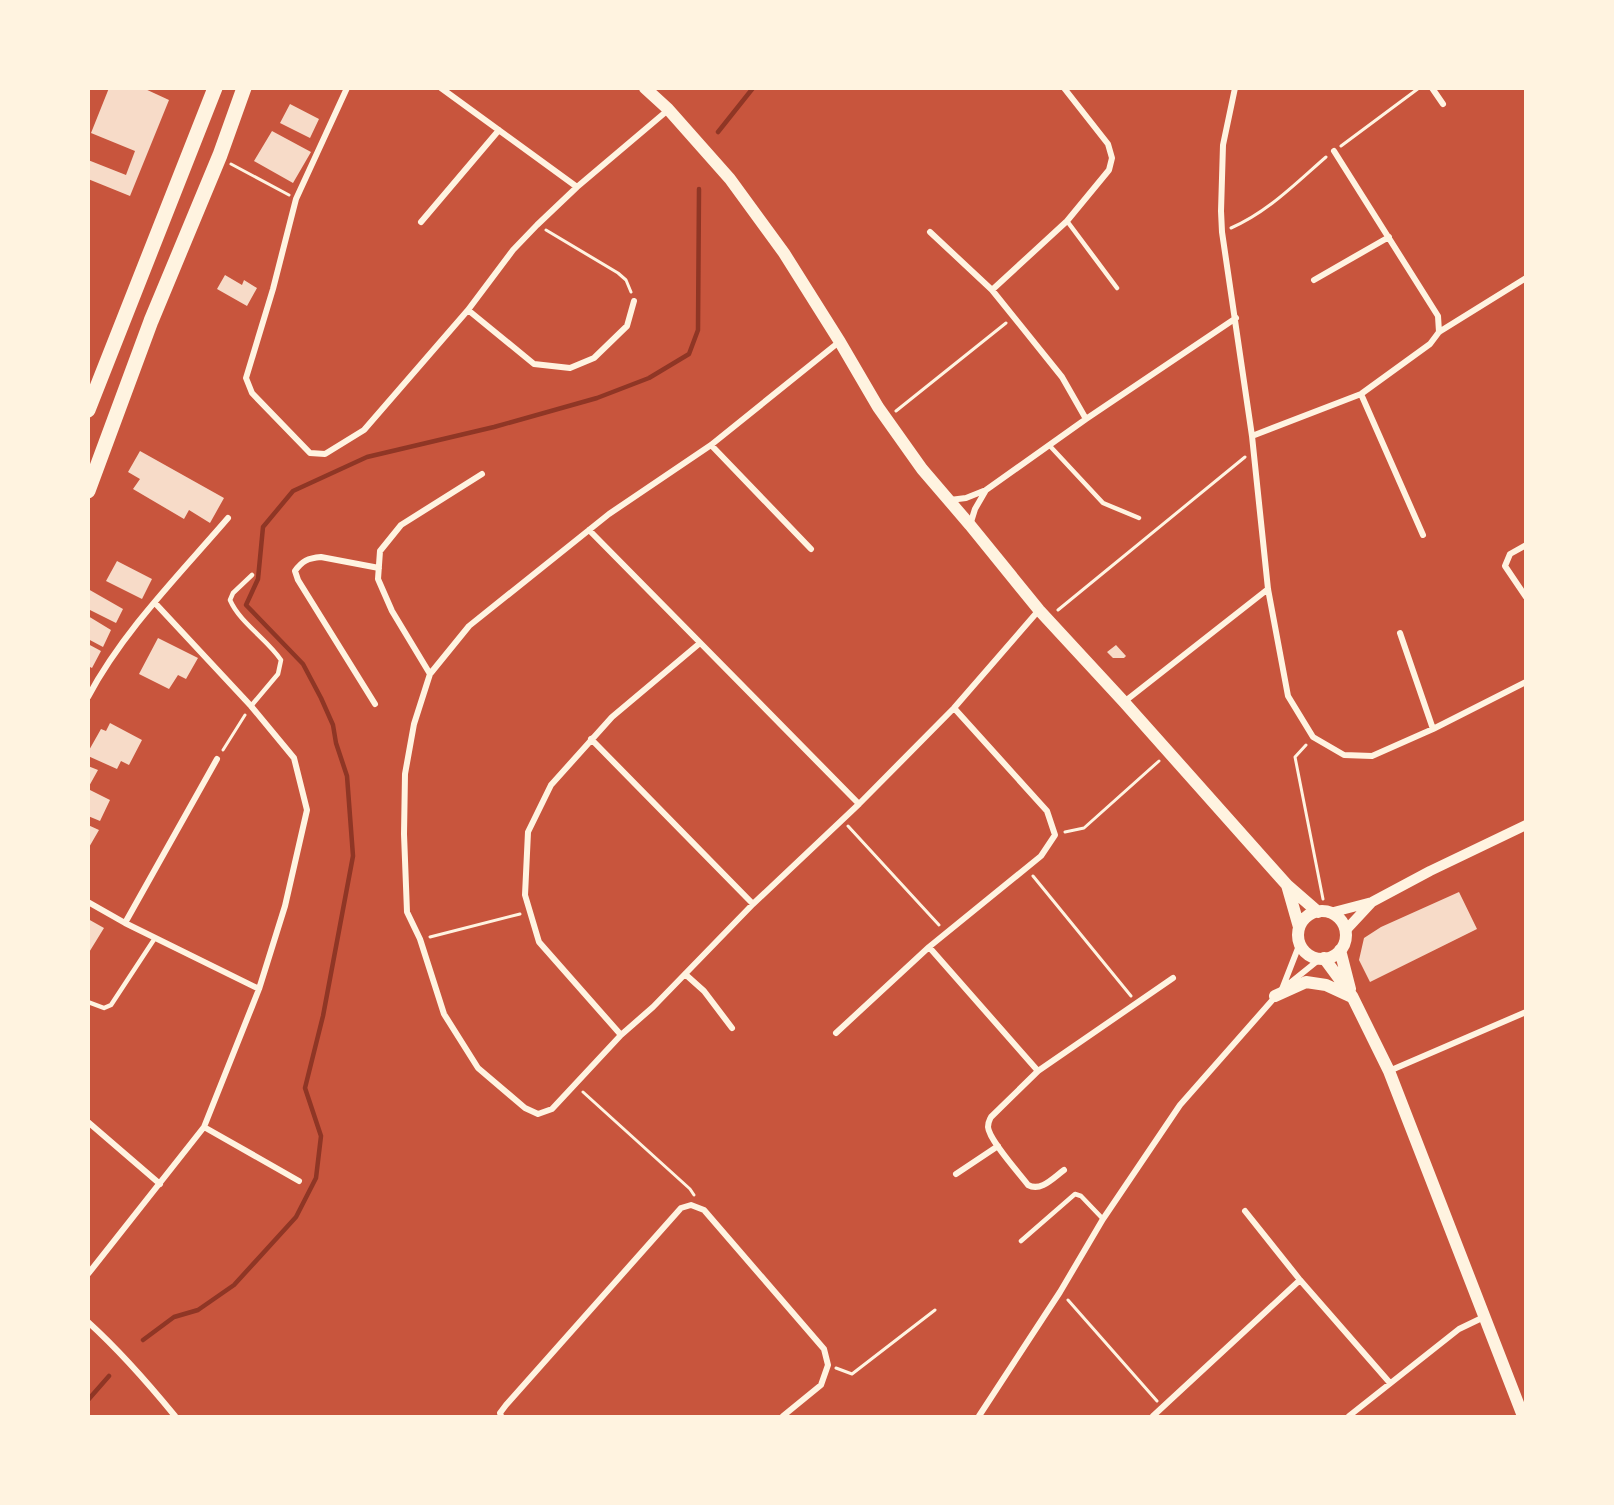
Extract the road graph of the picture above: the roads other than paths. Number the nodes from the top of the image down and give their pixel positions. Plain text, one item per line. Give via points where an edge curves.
1 (215, 88) edge
2 (244, 88) edge
3 (346, 88) edge
4 (441, 88) edge
5 (645, 88) edge
6 (1064, 88) edge
7 (1235, 88) edge
8 (1432, 88) edge
9 (1443, 104) dead end
10 (668, 110) junction
11 (499, 130) junction
12 (1334, 151) road end
13 (577, 187) junction
14 (1067, 221) junction
15 (421, 222) dead end
16 (930, 232) dead end
17 (1389, 237) junction
18 (1526, 278) edge
19 (1314, 280) dead end
20 (1117, 288) dead end
21 (992, 290) junction
22 (634, 301) road end
23 (468, 310) junction
24 (1236, 318) junction
25 (1439, 332) junction
26 (840, 342) junction
27 (1361, 394) junction
28 (88, 410) edge
29 (1086, 419) junction
30 (1252, 436) junction
31 (711, 445) junction
32 (1048, 445) junction
33 (482, 474) dead end
34 (986, 490) junction
35 (88, 491) edge
36 (948, 500) junction
37 (228, 518) dead end
38 (1139, 518) dead end
39 (970, 525) junction
40 (589, 530) junction
41 (1423, 535) dead end
42 (1526, 545) edge
43 (811, 549) dead end
44 (379, 568) junction
45 (252, 575) dead end
46 (1268, 589) junction
47 (1526, 597) edge
48 (155, 603) junction
49 (1043, 615) junction
50 (1400, 633) dead end
51 (700, 644) junction
52 (430, 674) junction
53 (1526, 682) edge
54 (88, 697) edge
55 (1124, 702) junction
56 (375, 704) dead end
57 (251, 706) junction
58 (954, 708) junction
59 (1433, 729) junction
60 (591, 739) junction
61 (217, 759) road end
62 (859, 804) junction
63 (1526, 825) edge
64 (1287, 885) junction
65 (88, 902) edge
66 (1372, 902) junction
67 (753, 904) junction
68 (1324, 912) junction
69 (125, 923) junction
70 (1299, 927) junction
71 (1345, 931) junction
72 (155, 938) junction
73 (1300, 943) junction
74 (929, 947) junction
75 (1340, 950) junction
76 (1323, 958) junction
77 (685, 974) junction
78 (1173, 978) dead end
79 (260, 989) junction
80 (1279, 993) junction
81 (1353, 997) junction
82 (88, 1002) edge
83 (1526, 1012) edge
84 (732, 1028) dead end
85 (836, 1033) dead end
86 (621, 1035) junction
87 (1038, 1071) junction
88 (1389, 1071) junction
89 (88, 1122) edge
90 (204, 1126) junction
91 (998, 1146) junction
92 (1064, 1170) dead end
93 (956, 1174) dead end
94 (299, 1181) dead end
95 (160, 1184) junction
96 (1245, 1211) dead end
97 (1103, 1219) junction
98 (1021, 1241) dead end
99 (88, 1274) edge
100 (1300, 1280) junction
101 (1484, 1317) junction
102 (88, 1322) edge
103 (1390, 1383) junction
104 (175, 1416) edge
105 (501, 1416) edge
106 (783, 1416) edge
107 (979, 1416) edge
108 (1153, 1416) edge
109 (1349, 1416) edge
110 (1523, 1416) edge

1 - 28 main road
2 - 35 main road
3 - 23 street via 296,200 246,378 252,393 310,453 325,454 364,430
4 - 11 street
5 - 10 main road
6 - 14 street via 1108,144 1112,158 1109,170
7 - 24 street via 1223,145 1221,211
8 - 9 street
10 - 13 street
10 - 26 main road via 730,179 784,253
11 - 13 street
11 - 15 street
12 - 17 street
13 - 23 street via 513,250
14 - 20 lane
14 - 21 street
16 - 21 street
17 - 19 street
17 - 25 street via 1438,316
18 - 25 street
21 - 29 street via 1062,377
22 - 23 street via 627,326 594,358 570,368 534,364
24 - 29 street
24 - 30 street
25 - 27 street via 1430,344
26 - 31 street
26 - 36 main road via 886,419
27 - 30 street
27 - 41 street
29 - 32 street
30 - 46 street
31 - 40 street
31 - 43 street
32 - 34 street
32 - 38 lane via 1103,503
33 - 44 street via 401,525 380,551
34 - 36 street
34 - 39 street
36 - 39 main road
37 - 48 street
39 - 49 main road
40 - 51 street
40 - 52 street via 469,626
42 - 47 street via 1509,554 1505,566
44 - 52 street via 378,579 392,611
44 - 56 street via 321,557 300,563 295,571
45 - 57 lane via 230,600 281,660 278,674
46 - 55 street
46 - 59 street via 1288,696 1313,737 1344,755 1372,756
48 - 54 street via 103,670
48 - 57 street
49 - 55 main road
49 - 58 street
50 - 59 street
51 - 60 street
51 - 62 street
52 - 86 street via 414,724 405,774 407,912 420,939 444,1014 478,1068 525,1108 538,1114 552,1108
53 - 59 street
55 - 64 main road
57 - 79 street via 294,758 307,810 285,906
58 - 62 street
58 - 74 street via 1047,811 1054,835 1027,868
60 - 67 street
60 - 86 street via 550,785 528,832 525,895 539,942
61 - 69 street
62 - 67 street
63 - 66 street
64 - 68 main road
64 - 70 main road
65 - 69 street
66 - 68 street
66 - 71 street
67 - 77 street
68 - 70 main road via 1306,917
68 - 71 main road via 1340,920
69 - 72 street
70 - 73 main road
71 - 75 main road
72 - 79 street
72 - 82 lane via 111,1005 104,1008
73 - 76 main road via 1306,953
73 - 80 street
74 - 85 street
74 - 87 street
75 - 76 main road
75 - 81 main road
76 - 80 street
76 - 81 main road
77 - 84 street
77 - 86 street
78 - 87 street
79 - 90 street
80 - 81 main road via 1306,982 1326,985
80 - 97 street via 1180,1105
81 - 88 main road
83 - 88 street
87 - 91 street via 991,1117 988,1128
88 - 101 main road
89 - 95 street
90 - 94 street
90 - 95 street
91 - 92 street via 1033,1188 1040,1188
91 - 93 street
95 - 99 street
96 - 100 street
97 - 98 lane via 1082,1196 1075,1194
97 - 107 street
100 - 103 street
100 - 108 street
101 - 103 street via 1459,1329
101 - 110 main road
102 - 104 street
103 - 109 street
105 - 106 street via 506,1405 681,1208 691,1205 704,1210 824,1349 828,1365 821,1385

